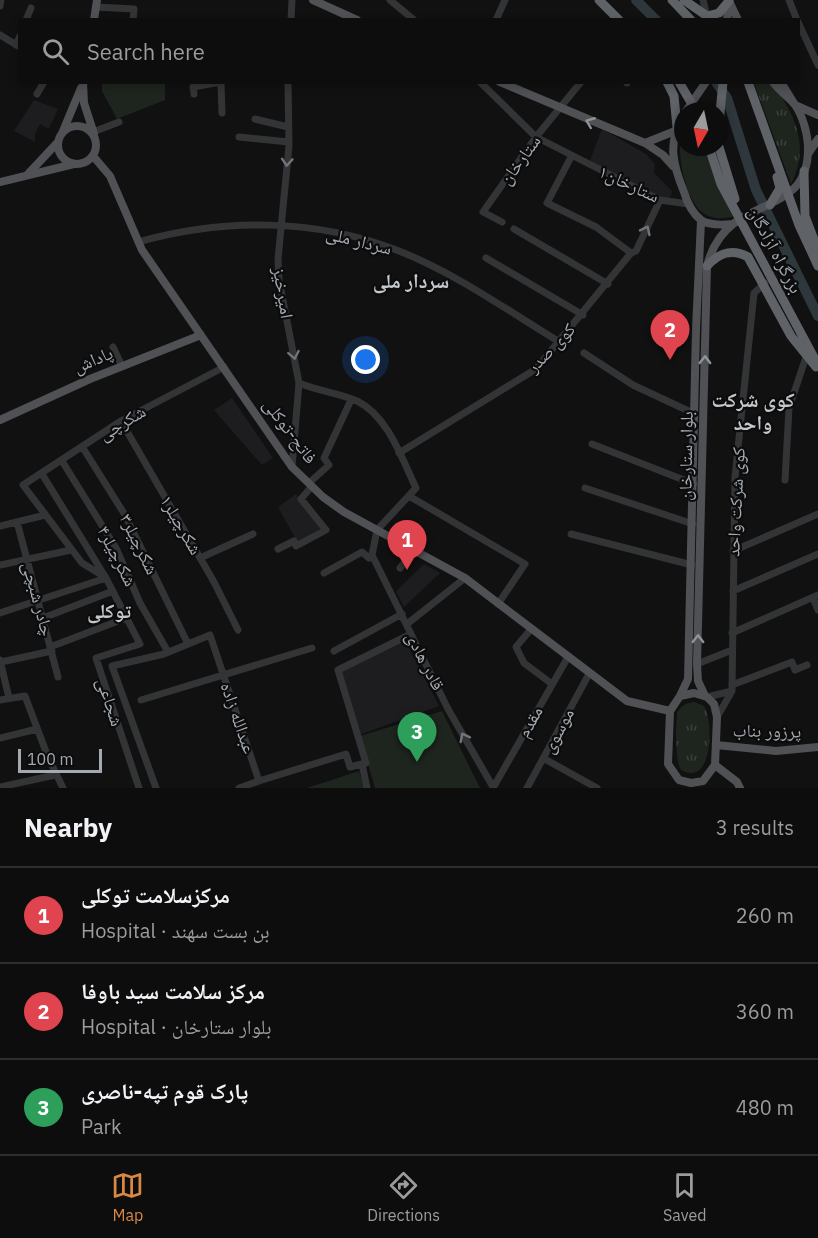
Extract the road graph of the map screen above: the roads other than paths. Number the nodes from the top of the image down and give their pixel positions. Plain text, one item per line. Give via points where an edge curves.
1 (1, 0) edge
2 (292, 0) edge
3 (313, 0) edge
4 (390, 0) edge
5 (505, 0) edge
6 (592, 0) edge
7 (599, 0) edge
8 (672, 0) edge
9 (684, 0) edge
10 (703, 0) edge
11 (789, 0) edge
12 (729, 1) edge
13 (97, 4) edge
14 (0, 6) edge
15 (31, 8) dead end
16 (27, 18) edge
17 (133, 18) edge
18 (291, 18) edge
19 (353, 18) edge
20 (412, 18) edge
21 (497, 18) edge
22 (608, 18) edge
23 (617, 18) edge
24 (690, 18) edge
25 (710, 18) edge
26 (727, 18) edge
27 (737, 18) edge
28 (797, 18) edge
29 (800, 25) edge
30 (0, 35) edge
31 (18, 46) edge
32 (818, 65) edge
33 (43, 84) edge
34 (82, 84) edge
35 (82, 84) edge
36 (214, 84) edge
37 (221, 84) edge
38 (288, 84) edge
39 (482, 84) edge
40 (504, 84) edge
41 (520, 84) edge
42 (579, 84) edge
43 (668, 84) edge
44 (681, 84) edge
45 (705, 84) edge
46 (723, 84) edge
47 (747, 84) edge
48 (747, 84) edge
49 (774, 84) edge
50 (782, 84) edge
51 (516, 90) junction
52 (37, 94) dead end
53 (194, 94) dead end
54 (674, 102) edge
55 (687, 102) edge
56 (695, 102) edge
57 (721, 102) edge
58 (795, 105) junction
59 (558, 109) junction
60 (222, 113) dead end
61 (818, 115) edge
62 (255, 119) dead end
63 (119, 122) dead end
64 (288, 127) junction
65 (674, 130) edge
66 (62, 133) junction
67 (94, 135) junction
68 (239, 137) dead end
69 (536, 137) junction
70 (818, 139) edge
71 (58, 142) junction
72 (289, 142) junction
73 (645, 143) junction
74 (674, 154) edge
75 (808, 154) junction
76 (93, 156) junction
77 (712, 156) edge
78 (722, 156) edge
79 (571, 157) junction
80 (74, 164) junction
81 (673, 166) junction
82 (804, 171) junction
83 (25, 176) junction
84 (0, 182) edge
85 (660, 200) junction
86 (688, 204) junction
87 (770, 205) junction
88 (701, 221) junction
89 (502, 222) dead end
90 (743, 222) junction
91 (733, 224) junction
92 (282, 225) junction
93 (514, 229) dead end
94 (138, 242) junction
95 (818, 250) edge
96 (631, 253) junction
97 (486, 258) dead end
98 (707, 266) junction
99 (818, 266) edge
100 (765, 283) junction
101 (608, 284) junction
102 (583, 315) junction
103 (201, 335) junction
104 (558, 341) junction
105 (113, 347) dead end
106 (584, 353) dead end
107 (806, 357) junction
108 (818, 365) edge
109 (122, 366) junction
110 (224, 367) junction
111 (818, 370) edge
112 (299, 383) junction
113 (351, 400) junction
114 (695, 414) junction
115 (0, 420) edge
116 (121, 421) junction
117 (592, 444) dead end
118 (83, 448) junction
119 (399, 453) junction
120 (62, 461) junction
121 (292, 466) junction
122 (42, 474) junction
123 (785, 480) dead end
124 (694, 484) junction
125 (311, 485) junction
126 (585, 488) dead end
127 (409, 496) junction
128 (818, 514) edge
129 (45, 515) junction
130 (17, 522) junction
131 (693, 524) junction
132 (0, 526) edge
133 (377, 530) junction
134 (253, 534) dead end
135 (572, 534) dead end
136 (278, 549) dead end
137 (71, 550) junction
138 (414, 550) junction
139 (733, 551) junction
140 (818, 554) edge
141 (372, 555) junction
142 (200, 558) junction
143 (27, 559) junction
144 (0, 565) edge
145 (692, 565) junction
146 (400, 568) dead end
147 (324, 573) dead end
148 (106, 578) junction
149 (465, 578) junction
150 (113, 591) junction
151 (733, 591) junction
152 (815, 596) edge
153 (38, 602) junction
154 (498, 604) junction
155 (818, 610) edge
156 (0, 613) edge
157 (402, 614) junction
158 (43, 618) junction
159 (126, 618) junction
160 (407, 624) junction
161 (531, 629) junction
162 (238, 630) dead end
163 (732, 633) junction
164 (411, 634) junction
165 (188, 644) junction
166 (312, 648) dead end
167 (51, 649) junction
168 (732, 650) junction
169 (334, 651) dead end
170 (168, 652) junction
171 (568, 657) junction
172 (0, 660) edge
173 (698, 664) junction
174 (807, 665) dead end
175 (589, 674) junction
176 (223, 675) junction
177 (58, 676) dead end
178 (552, 684) junction
179 (732, 688) junction
180 (680, 696) junction
181 (706, 697) junction
182 (9, 698) junction
183 (0, 700) edge
184 (141, 700) dead end
185 (670, 711) junction
186 (717, 717) junction
187 (37, 729) junction
188 (0, 738) edge
189 (716, 745) junction
190 (818, 747) edge
191 (543, 758) junction
192 (362, 764) junction
193 (715, 765) junction
194 (55, 775) junction
195 (259, 781) junction
196 (681, 784) edge
197 (701, 784) edge
198 (0, 787) edge
199 (64, 788) edge
200 (139, 788) edge
201 (156, 788) edge
202 (239, 788) edge
203 (367, 788) edge
204 (493, 788) edge
205 (527, 788) edge
206 (597, 788) edge
207 (740, 788) edge

1 - 14 street
2 - 18 street
3 - 19 main road
4 - 20 street
5 - 21 street
6 - 22 highway
7 - 23 highway
8 - 24 highway
9 - 25 highway
10 - 25 street
11 - 28 street
12 - 25 highway
12 - 26 main road
12 - 27 main road
13 - 17 street via 134,9
15 - 16 street
29 - 32 street
30 - 31 street
33 - 52 street
34 - 66 main road
35 - 67 main road
36 - 53 street via 194,87
37 - 60 street
38 - 64 street, امیرخیز
39 - 69 street, ستارخان۱
40 - 51 main road
41 - 51 street
42 - 59 street, ستارخان
43 - 54 highway
44 - 55 highway
45 - 56 main road
46 - 57 highway
47 - 87 highway via 780,188
48 - 99 highway, بزرگراه آزادگان
49 - 58 main road
50 - 58 main road
51 - 59 main road
58 - 61 main road
58 - 75 main road via 805,127
59 - 69 street, ستارخان
73 -> 59 main road
62 - 64 street
63 - 67 street
64 - 72 street, امیرخیز
65 - 73 main road
66 - 67 main road via 80,126
66 - 71 main road
67 - 76 main road
68 - 72 street
69 - 79 street, ستارخان۱
69 - 89 street, ستارخان via 483,212
70 - 75 main road
71 - 80 main road via 60,154
71 - 83 main road
72 -> 92 street, امیرخیز
73 - 81 main road
74 - 81 main road
75 - 82 main road
76 - 80 main road via 85,163
76 - 94 main road, فاتح-توکلی via 110,176
77 - 90 highway, بزرگراه آزادگان
78 - 90 highway
79 - 85 street, ستارخان۱
79 - 96 street via 547,203 596,227
80 - 83 main road
81 - 86 main road
82 - 87 main road via 795,189
82 - 95 highway via 805,216
83 - 84 main road
85 - 86 street, ستارخان۱
96 -> 85 street, کوی صدر via 636,251
86 - 88 main road
87 - 91 main road
88 - 91 main road
88 - 114 main road, بلوار ستارخان
90 - 108 highway, بزرگراه آزادگان
91 - 98 main road, بلوار ستارخان via 716,242
92 - 94 street, سردار ملی via 208,227
92 - 104 street, سردار ملی via 361,237 401,252 447,274
92 -> 112 street, امیرخیز via 279,280
93 - 101 street
94 - 103 main road, فاتح-توکلی
96 - 101 street, کوی صدر
97 - 102 street
98 - 100 highway via 716,256 740,252 748,257
173 -> 98 main road, بلوار ستارخان
100 - 107 highway
100 - 139 street, کوی شرکت واحد via 754,293 735,477
101 - 102 street, کوی صدر
102 - 104 street, کوی صدر
103 - 109 main road, پاداش
103 - 110 main road, فاتح-توکلی
104 - 119 street, کوی صدر via 536,369
105 - 109 street
106 - 114 street via 633,385
107 - 111 highway
107 - 123 street via 789,408
109 - 115 main road, پاداش
110 - 116 street, شکرچی
110 - 121 main road, فاتح-توکلی
112 - 113 street
112 - 121 street, امیرخیز
113 - 119 street via 372,413
113 - 125 street via 324,458 329,465
114 - 124 main road, بلوار ستارخان
116 - 118 street, شکرچی
116 - 142 street, شکرچیلر۱
117 - 124 street
118 - 120 street, شکرچی
118 - 165 street, شکرچیلر۳ via 125,515
119 - 127 street via 416,488
120 - 122 street, شکرچی
120 - 170 street, شکرچیلر۴ via 116,548 140,603
121 - 125 main road, فاتح-توکلی
122 - 129 street, شکرچی via 23,485
122 - 148 street
124 - 131 main road, بلوار ستارخان
125 - 133 main road, فاتح-توکلی via 344,512
125 - 136 street via 301,499 326,530 296,546 294,541
126 - 131 street
127 - 133 street
127 - 154 street via 525,564
128 - 139 street
129 - 130 street
129 - 137 street
130 - 132 street
130 - 143 street, چادر شبچی
131 - 145 main road, بلوار ستارخان
133 - 138 main road, فاتح-توکلی
133 - 141 street
134 - 142 street
135 - 145 street
137 - 143 street
137 - 148 street via 82,563
138 - 146 street
138 - 149 main road, فاتح-توکلی
139 - 151 street, کوی شرکت واحد
140 - 151 street
141 - 147 street via 369,558 362,552
141 - 157 street, قادر هادی
142 - 162 street, شکرچیلر۱
143 - 144 street
143 - 153 street, چادر شبچی
145 - 180 main road, بلوار ستارخان via 688,679
148 - 150 street
148 - 153 street
149 - 154 main road, فاتح-توکلی
149 - 160 street
150 - 158 street
150 - 159 street
151 - 163 street, کوی شرکت واحد
152 - 155 street
152 - 163 street
153 - 156 street
153 - 158 street, چادر شبچی
154 - 161 main road, فاتح-توکلی
157 - 160 street, قادر هادی
157 - 169 street
158 - 167 street, چادر شبچی
159 - 167 street
159 - 200 street, شجاعی via 140,644 96,658
160 - 164 street, قادر هادی
161 - 171 main road, فاتح-توکلی
161 - 178 street via 516,646 524,663
163 - 168 street, کوی شرکت واحد
164 - 192 street via 338,670 366,763
204 -> 164 street, قادر هادی
165 - 170 street
165 - 176 street, عبدالله زاده via 210,635
166 - 176 street
167 - 172 street
167 - 177 street, چادر شبچی
168 - 173 street
168 - 179 street, کوی شرکت واحد
170 - 201 street via 112,666
171 - 175 main road, فاتح-توکلی
171 - 178 street, مقدم
172 - 182 street
173 - 181 main road, بلوار ستارخان via 698,681
174 - 179 street via 795,670 792,662
175 - 185 main road, فاتح-توکلی via 627,701
175 - 191 street, موسوی
176 - 184 street
176 - 195 street, عبدالله زاده
178 - 204 street, مقدم
179 - 181 street
179 - 186 street
180 - 181 main road via 694,693
180 - 185 main road, بلوار ستارخان
181 - 186 main road, بلوار ستارخان via 714,705
182 - 183 street
182 - 187 street via 25,696
185 - 196 main road via 668,764
186 - 189 main road
187 - 188 street
187 - 194 street
189 - 190 main road, پرزور بناب via 776,751
189 - 193 main road
191 - 205 street, موسوی
191 - 206 street
192 - 195 street via 350,767 346,754
192 - 203 street
193 - 197 main road
193 - 207 main road
194 - 198 street
194 - 199 street
195 - 202 street
196 - 197 main road

